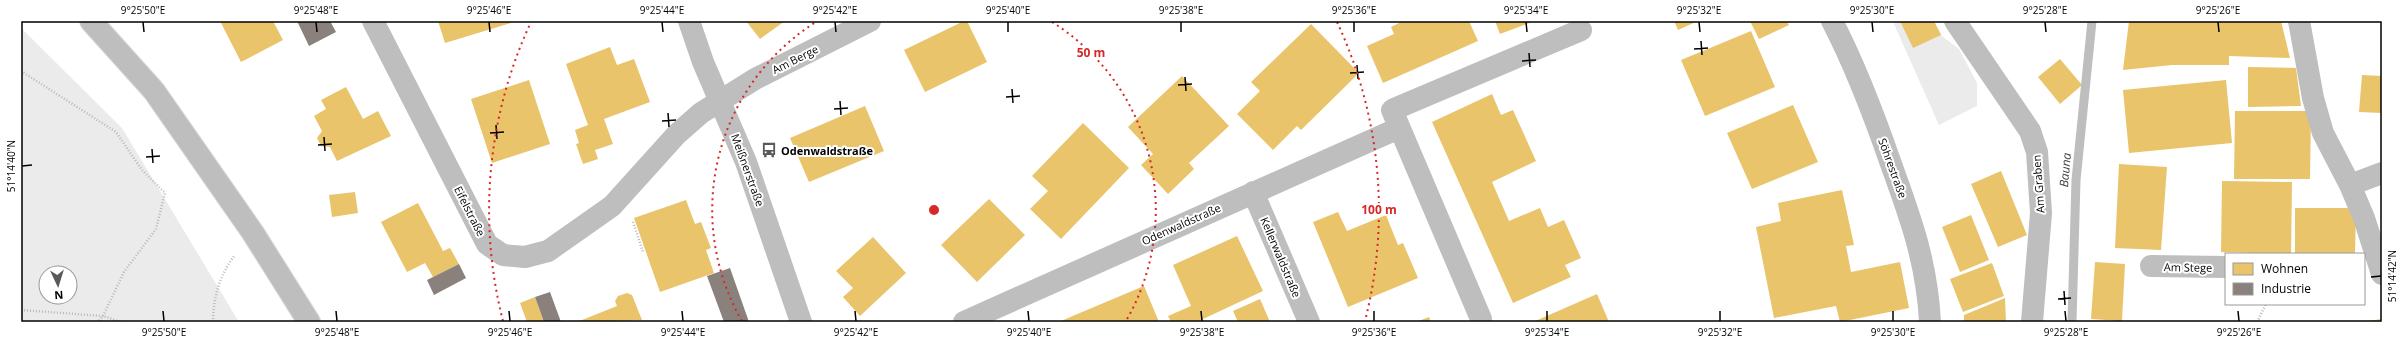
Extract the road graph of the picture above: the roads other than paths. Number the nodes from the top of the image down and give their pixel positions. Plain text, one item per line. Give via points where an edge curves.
1 (91, 21) edge
2 (373, 21) edge
3 (689, 21) edge
4 (870, 21) edge
5 (1832, 21) edge
6 (1955, 21) edge
7 (2299, 21) edge
8 (1581, 30) dead end
9 (721, 101) junction
10 (1400, 128) junction
11 (2382, 173) edge
12 (2350, 185) junction
13 (1253, 192) junction
14 (2151, 266) dead end
15 (2225, 267) edge
16 (2375, 267) edge
17 (1481, 319) dead end
18 (309, 322) edge
19 (801, 322) edge
20 (964, 322) edge
21 (1310, 322) edge
22 (1930, 322) edge
23 (2032, 322) edge

1 - 18 street via 154,91 253,234
2 - 9 street, Eifelstraße via 487,244 503,255 525,257 548,251 612,206 677,134 701,113
3 - 9 street, Meißnerstraße via 703,62
4 - 9 street, Am Berge via 755,79
5 - 22 street, Söhrestraße via 1870,102 1920,245
6 - 23 street, Am Graben via 2030,131 2037,152 2041,213
7 - 12 street via 2313,98 2323,133
8 - 10 street via 1392,110
9 - 19 street, Meißnerstraße via 746,162
10 - 13 street, Odenwaldstraße
10 - 17 street
11 - 12 street
12 - 16 street via 2364,218
13 - 20 street, Odenwaldstraße
13 - 21 street, Kellerwaldstraße
14 - 15 street, Am Stege

